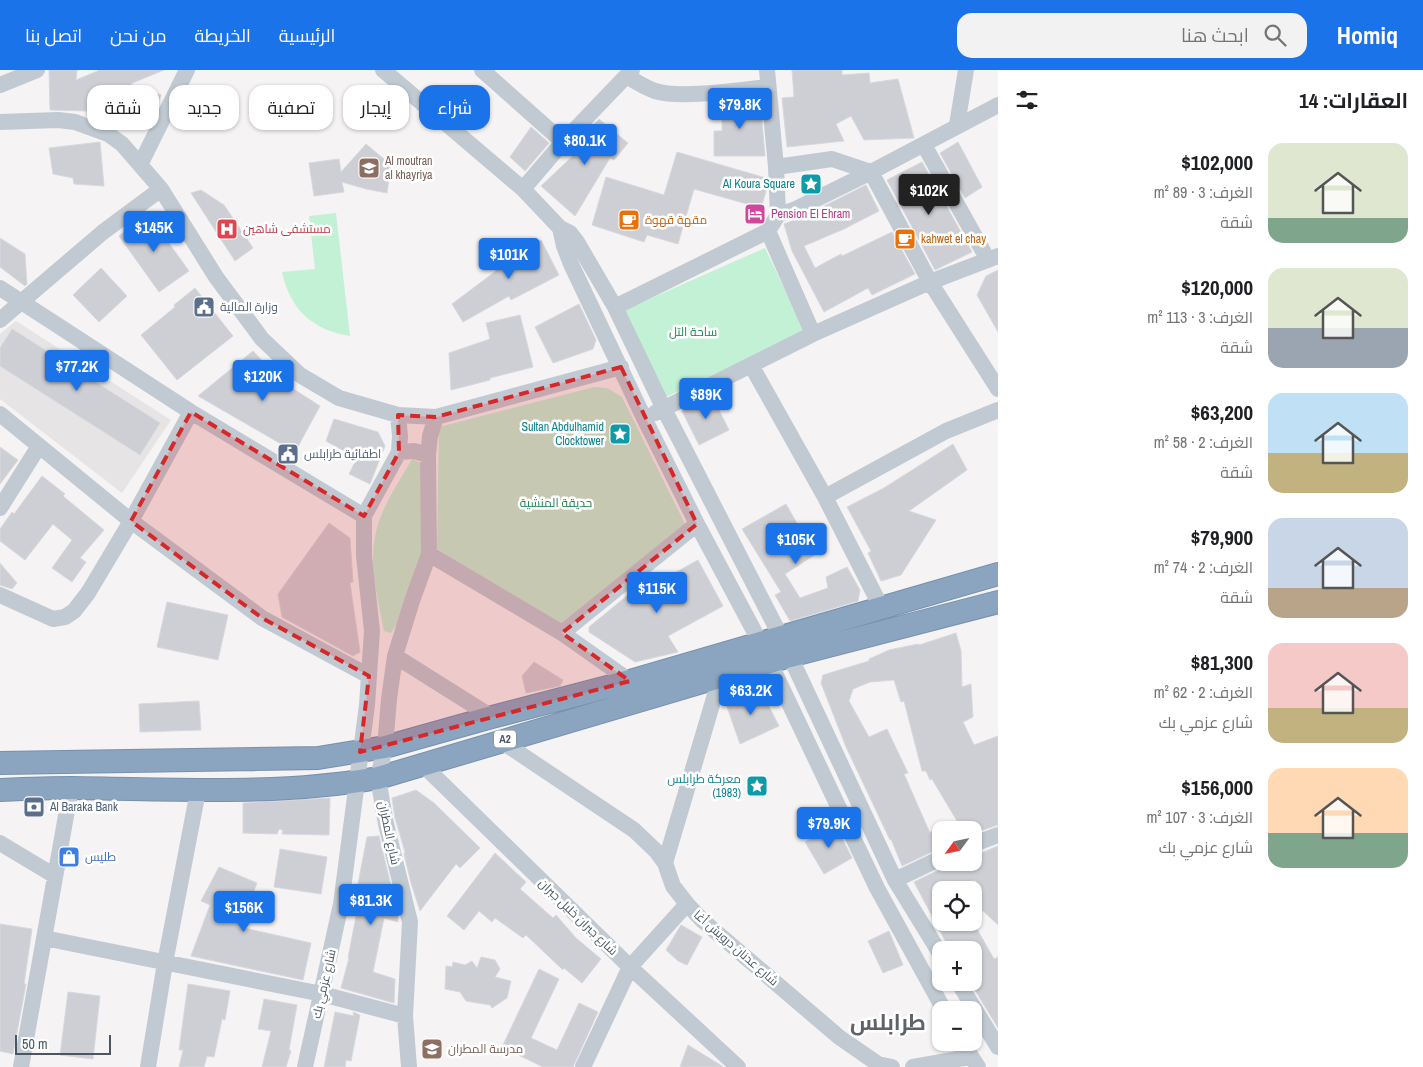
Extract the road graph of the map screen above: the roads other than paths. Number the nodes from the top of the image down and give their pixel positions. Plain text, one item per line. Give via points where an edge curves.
1 (37, 70) edge
2 (187, 70) edge
3 (383, 70) edge
4 (482, 70) edge
5 (767, 70) edge
6 (966, 70) edge
7 (630, 73) edge
8 (0, 85) edge
9 (767, 87) junction
10 (998, 105) edge
11 (0, 122) edge
12 (957, 125) junction
13 (563, 142) junction
14 (924, 145) junction
15 (140, 165) junction
16 (776, 167) junction
17 (871, 172) junction
18 (523, 188) junction
19 (161, 189) junction
20 (778, 215) junction
21 (560, 228) junction
22 (768, 231) junction
23 (993, 258) edge
24 (930, 282) junction
25 (0, 288) edge
26 (20, 301) junction
27 (615, 307) junction
28 (0, 320) edge
29 (813, 334) junction
30 (751, 366) junction
31 (620, 367) junction
32 (995, 380) edge
33 (664, 409) junction
34 (998, 410) edge
35 (192, 412) junction
36 (0, 414) edge
37 (398, 415) junction
38 (436, 417) junction
39 (644, 418) junction
40 (40, 446) junction
41 (399, 452) junction
42 (428, 454) junction
43 (825, 497) junction
44 (0, 508) edge
45 (364, 516) junction
46 (131, 521) junction
47 (697, 524) junction
48 (429, 554) junction
49 (998, 574) edge
50 (0, 595) edge
51 (998, 602) edge
52 (880, 607) junction
53 (372, 631) junction
54 (562, 633) junction
55 (401, 635) junction
56 (775, 650) junction
57 (395, 656) junction
58 (369, 676) junction
59 (720, 678) junction
60 (630, 681) junction
61 (492, 717) junction
62 (501, 741) junction
63 (385, 747) junction
64 (360, 752) junction
65 (0, 763) edge
66 (422, 764) junction
67 (368, 780) junction
68 (71, 788) junction
69 (0, 790) edge
70 (198, 791) junction
71 (998, 835) edge
72 (982, 841) edge
73 (0, 843) edge
74 (932, 862) edge
75 (665, 863) junction
76 (55, 876) junction
77 (894, 880) junction
78 (687, 904) junction
79 (44, 938) junction
80 (932, 941) edge
81 (165, 963) junction
82 (630, 967) junction
83 (964, 991) edge
84 (322, 994) junction
85 (939, 1001) edge
86 (405, 1016) junction
87 (998, 1047) edge
88 (967, 1051) edge
89 (974, 1062) edge
90 (881, 1066) edge
91 (22, 1067) edge
92 (148, 1067) edge
93 (305, 1067) edge
94 (409, 1067) edge
95 (583, 1067) edge
96 (738, 1067) edge
97 (913, 1067) edge

1 - 8 street
2 - 15 street
3 - 18 street
4 - 13 street
5 - 9 street
6 - 12 street
7 - 9 street via 642,85 657,91 691,94
7 - 13 street
9 - 16 street
10 - 12 street
11 - 15 street via 76,122 108,134
12 - 14 street
13 - 18 street
14 - 17 street
14 - 23 street
15 - 19 street
16 - 17 street via 832,159
16 - 20 street
17 - 20 street
17 - 24 street
18 - 21 street
19 - 26 street
19 - 37 street via 216,277 262,339 300,375 339,398
20 - 22 street
21 - 27 street via 577,242
21 - 31 street via 571,264
22 - 27 street
22 - 29 street
23 - 24 street
24 - 29 street
24 - 32 street via 979,362
25 - 26 street
26 - 28 street
26 - 35 street
27 - 33 street
29 - 30 street
30 - 33 street
30 - 43 street
31 - 38 street
31 - 39 street
33 - 39 street
33 - 56 street
34 - 43 street via 946,431
35 - 45 street
35 - 46 street
36 - 40 street
37 - 38 street
37 - 41 street
38 - 42 street, شارع المطران
39 - 47 street
40 - 44 street
40 - 46 street
41 - 42 street
41 - 45 street
42 - 48 street, شارع المطران
43 - 52 street
45 - 53 street via 364,556
46 - 50 street via 88,593 65,617 46,617
46 - 58 street via 262,618
47 - 54 street
47 - 56 street
48 - 54 street
48 - 55 street, شارع المطران
49 - 52 highway, A2
51 - 56 highway, A2
52 - 56 highway, A2
53 - 55 street via 386,636
53 - 58 street
54 - 60 street
55 - 57 street, شارع المطران
56 - 59 highway, A2
56 - 60 highway, A2
56 - 77 street
56 - 85 street via 876,888
57 - 61 street
57 - 63 street, شارع المطران
58 - 64 street
59 - 62 highway, A2
59 - 75 street
60 - 61 highway, A2
61 - 63 highway, A2
62 - 66 highway, A2
62 - 75 street, شارع عدنان درويش أغا via 622,821
63 - 64 highway, A2
63 - 67 street, شارع المطران
64 - 65 highway, A2 via 318,758
64 - 67 street
66 - 67 highway, A2
66 - 82 street, شارع جبران خليل جبران
67 - 70 highway, A2 via 314,786
67 - 84 street, شارع عزمي بك
67 - 86 street, شارع المطران via 386,824 410,922
68 - 69 highway, A2
68 - 70 highway, A2
68 - 76 street
70 - 81 street
71 - 72 street
73 - 76 street
74 - 77 street
75 - 78 street, شارع عدنان درويش أغا via 673,886
76 - 79 street
77 - 80 street
78 - 82 street
78 - 90 street, شارع عدنان درويش أغا via 839,1037
79 - 81 street
79 - 91 street
81 - 84 street
81 - 92 street
82 - 95 street
82 - 96 street, شارع جبران خليل جبران
83 - 87 street
84 - 86 street
84 - 93 street, شارع عزمي بك
86 - 94 street, شارع المطران
88 - 89 street
89 - 97 street

